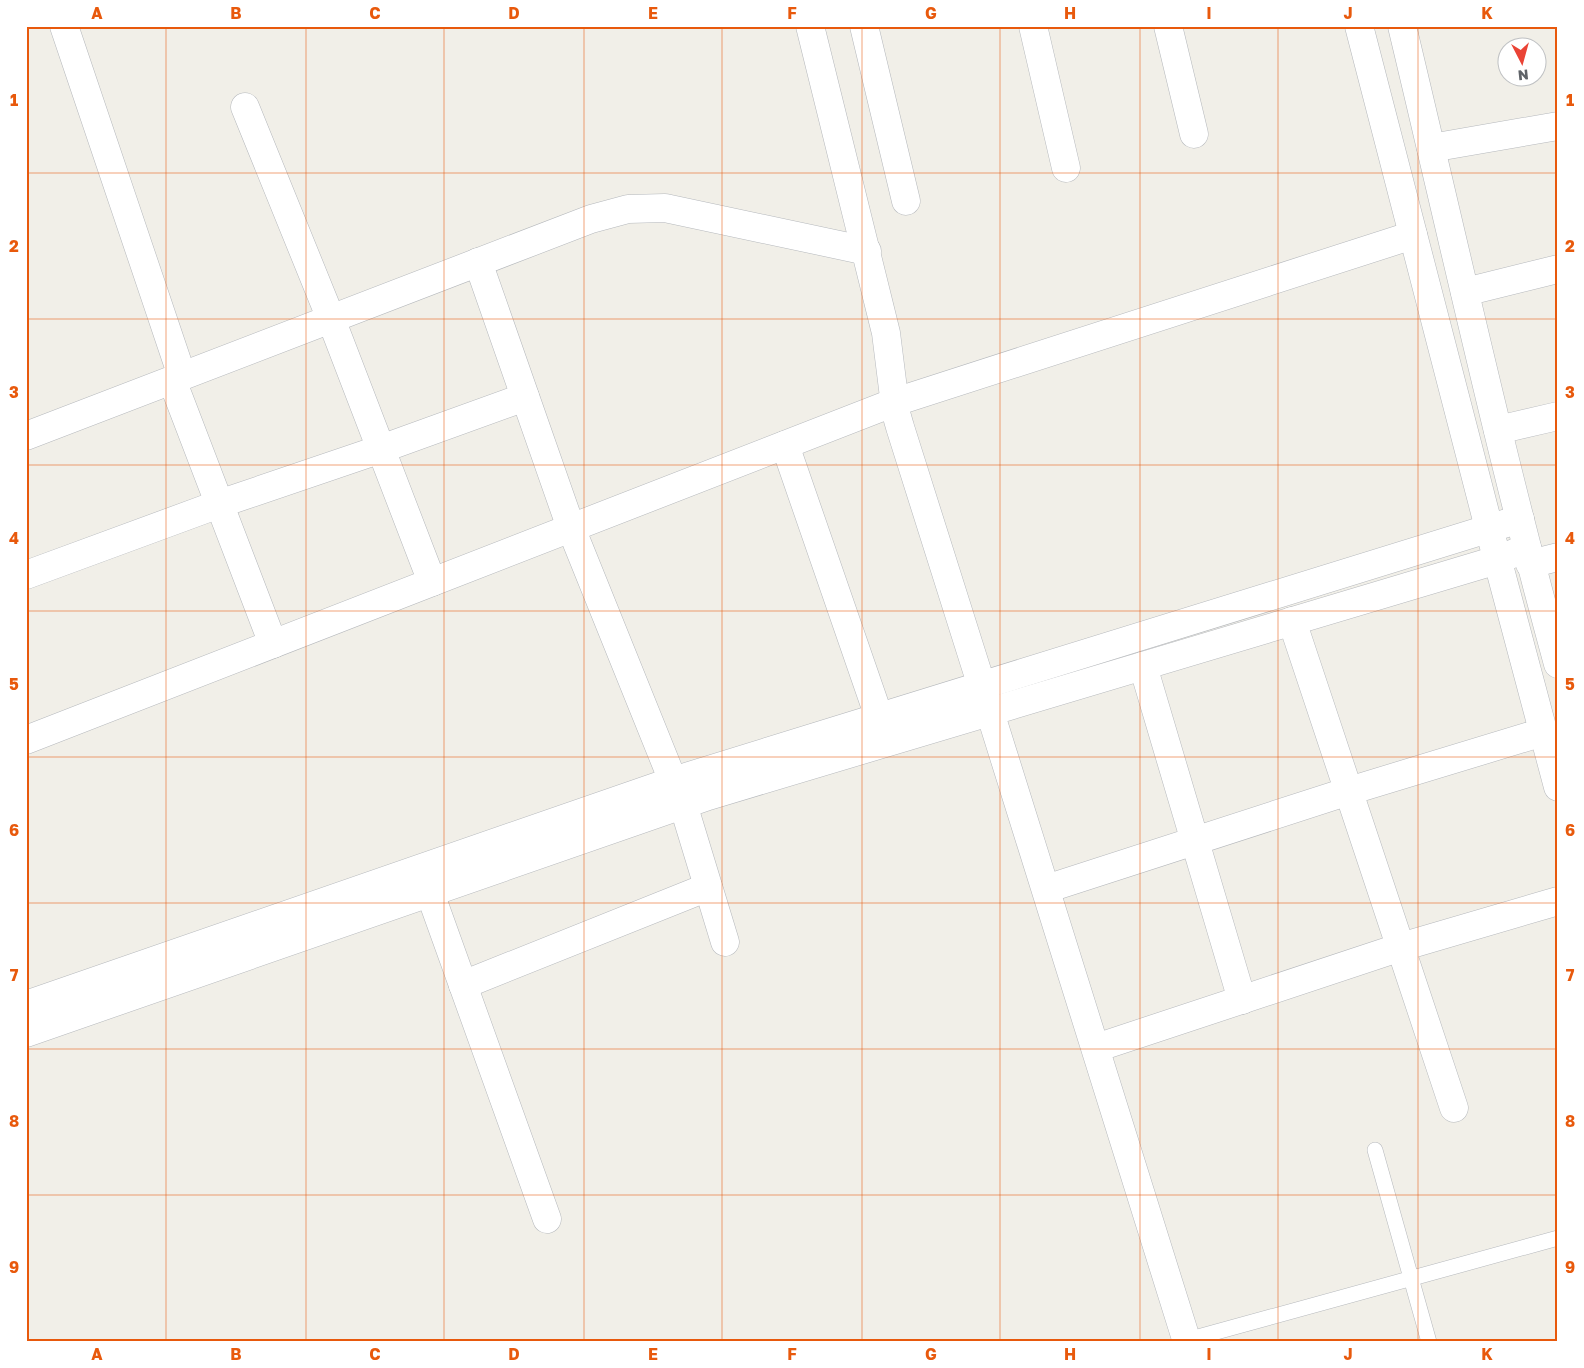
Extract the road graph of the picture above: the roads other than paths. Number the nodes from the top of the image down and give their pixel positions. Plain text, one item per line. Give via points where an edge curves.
1 (64, 26) edge
2 (810, 26) edge
3 (864, 26) edge
4 (1034, 26) edge
5 (1168, 26) edge
6 (1359, 26) edge
7 (1402, 26) edge
8 (245, 107) dead end
9 (1558, 126) edge
10 (1194, 134) dead end
11 (1431, 148) junction
12 (1066, 168) dead end
13 (906, 201) dead end
14 (1413, 235) junction
15 (866, 251) junction
16 (478, 262) junction
17 (1558, 269) edge
18 (1465, 292) junction
19 (331, 319) junction
20 (177, 378) junction
21 (525, 397) junction
22 (895, 402) junction
23 (1558, 416) edge
24 (1498, 430) junction
25 (26, 436) edge
26 (785, 445) junction
27 (381, 449) junction
28 (219, 504) junction
29 (1520, 519) junction
30 (571, 528) junction
31 (1489, 528) junction
32 (1529, 556) junction
33 (1558, 557) edge
34 (1497, 560) junction
35 (26, 575) edge
36 (432, 582) junction
37 (1292, 621) junction
38 (273, 644) junction
39 (1558, 664) edge
40 (1143, 666) junction
41 (981, 685) junction
42 (990, 712) junction
43 (879, 717) junction
44 (1543, 732) junction
45 (26, 740) edge
46 (1558, 787) edge
47 (1348, 791) junction
48 (678, 792) junction
49 (1195, 841) junction
50 (708, 887) junction
51 (1046, 889) junction
52 (430, 892) junction
53 (1558, 901) edge
54 (725, 942) dead end
55 (1401, 947) junction
56 (463, 985) junction
57 (1242, 1000) junction
58 (26, 1005) edge
59 (26, 1033) edge
60 (1096, 1048) junction
61 (1454, 1108) dead end
62 (1375, 1150) dead end
63 (547, 1218) dead end
64 (1558, 1238) edge
65 (1411, 1278) junction
66 (1187, 1341) edge
67 (1429, 1342) edge

1 - 20 street
2 - 15 street
3 - 13 street
4 - 12 street
5 - 10 street
6 - 14 street
7 - 11 street
8 - 19 street
9 - 11 street
11 - 18 street
14 - 22 street
14 - 31 street
15 - 16 street via 665,208 628,209 591,219
15 - 22 street via 886,333
16 - 19 street
16 - 21 street
17 - 18 street
18 - 24 street
19 - 20 street
19 - 27 street
20 - 25 street
20 - 28 street
21 - 27 street
21 - 30 street
22 - 26 street
22 - 41 street
23 - 24 street
24 - 29 street
26 - 30 street
26 - 43 street
27 - 28 street
27 - 36 street
28 - 35 street
28 - 38 street
29 - 31 street
29 - 32 street
30 - 36 street
30 - 48 street
31 - 34 street
31 - 41 street
32 - 33 street
32 - 34 street
32 - 39 street
34 - 37 street
34 - 44 street
36 - 38 street
37 - 40 street
37 - 47 street
38 - 45 street
40 - 42 street
40 - 49 street
41 - 42 street
41 - 43 street
42 - 48 street
42 - 51 street
43 - 48 street
44 - 46 street
44 - 47 street
47 - 49 street
47 - 55 street
48 - 50 street
48 - 52 street
48 - 58 street
49 - 51 street
49 - 57 street
50 - 54 street
50 - 56 street
51 - 60 street
52 - 56 street
52 - 59 street
53 - 55 street
55 - 57 street
55 - 61 street
56 - 63 street
57 - 60 street
60 - 66 street
62 - 65 lane
64 - 65 lane
65 - 66 lane
65 - 67 lane

